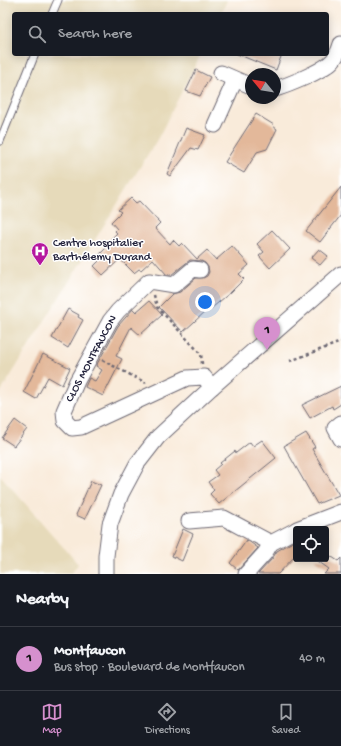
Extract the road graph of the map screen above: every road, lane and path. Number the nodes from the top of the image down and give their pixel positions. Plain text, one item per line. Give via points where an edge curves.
1 (58, 0) edge
2 (53, 12) edge
3 (341, 44) edge
4 (34, 56) edge
5 (221, 73) dead end
6 (235, 80) junction
7 (245, 84) edge
8 (281, 86) edge
9 (215, 125) dead end
10 (0, 141) edge
11 (200, 270) dead end
12 (341, 274) edge
13 (149, 281) junction
14 (341, 342) edge
15 (91, 354) junction
16 (290, 361) dead end
17 (208, 382) junction
18 (160, 391) junction
19 (341, 423) edge
20 (341, 439) edge
21 (341, 512) edge
22 (189, 520) dead end
23 (305, 526) edge
24 (293, 531) edge
25 (271, 543) junction
26 (106, 574) edge
27 (246, 574) edge

1 - 2 lane
3 - 8 street via 338,54 330,63
4 - 10 lane
5 - 6 street
6 - 7 street
6 - 9 street
11 - 13 street via 193,269 174,285
12 - 17 street
13 - 15 street, CLOS MONTFAUCON via 118,311
13 - 17 path via 157,308 201,354
14 - 16 path
15 - 18 path
15 - 18 street, CLOS MONTFAUCON via 64,411 65,421 72,428 81,427
17 - 18 street via 187,378
17 - 26 street via 158,437 137,464 120,494 110,524
19 - 20 street via 335,428
21 - 23 street
22 - 25 street via 224,518
24 - 25 street
25 - 27 street

